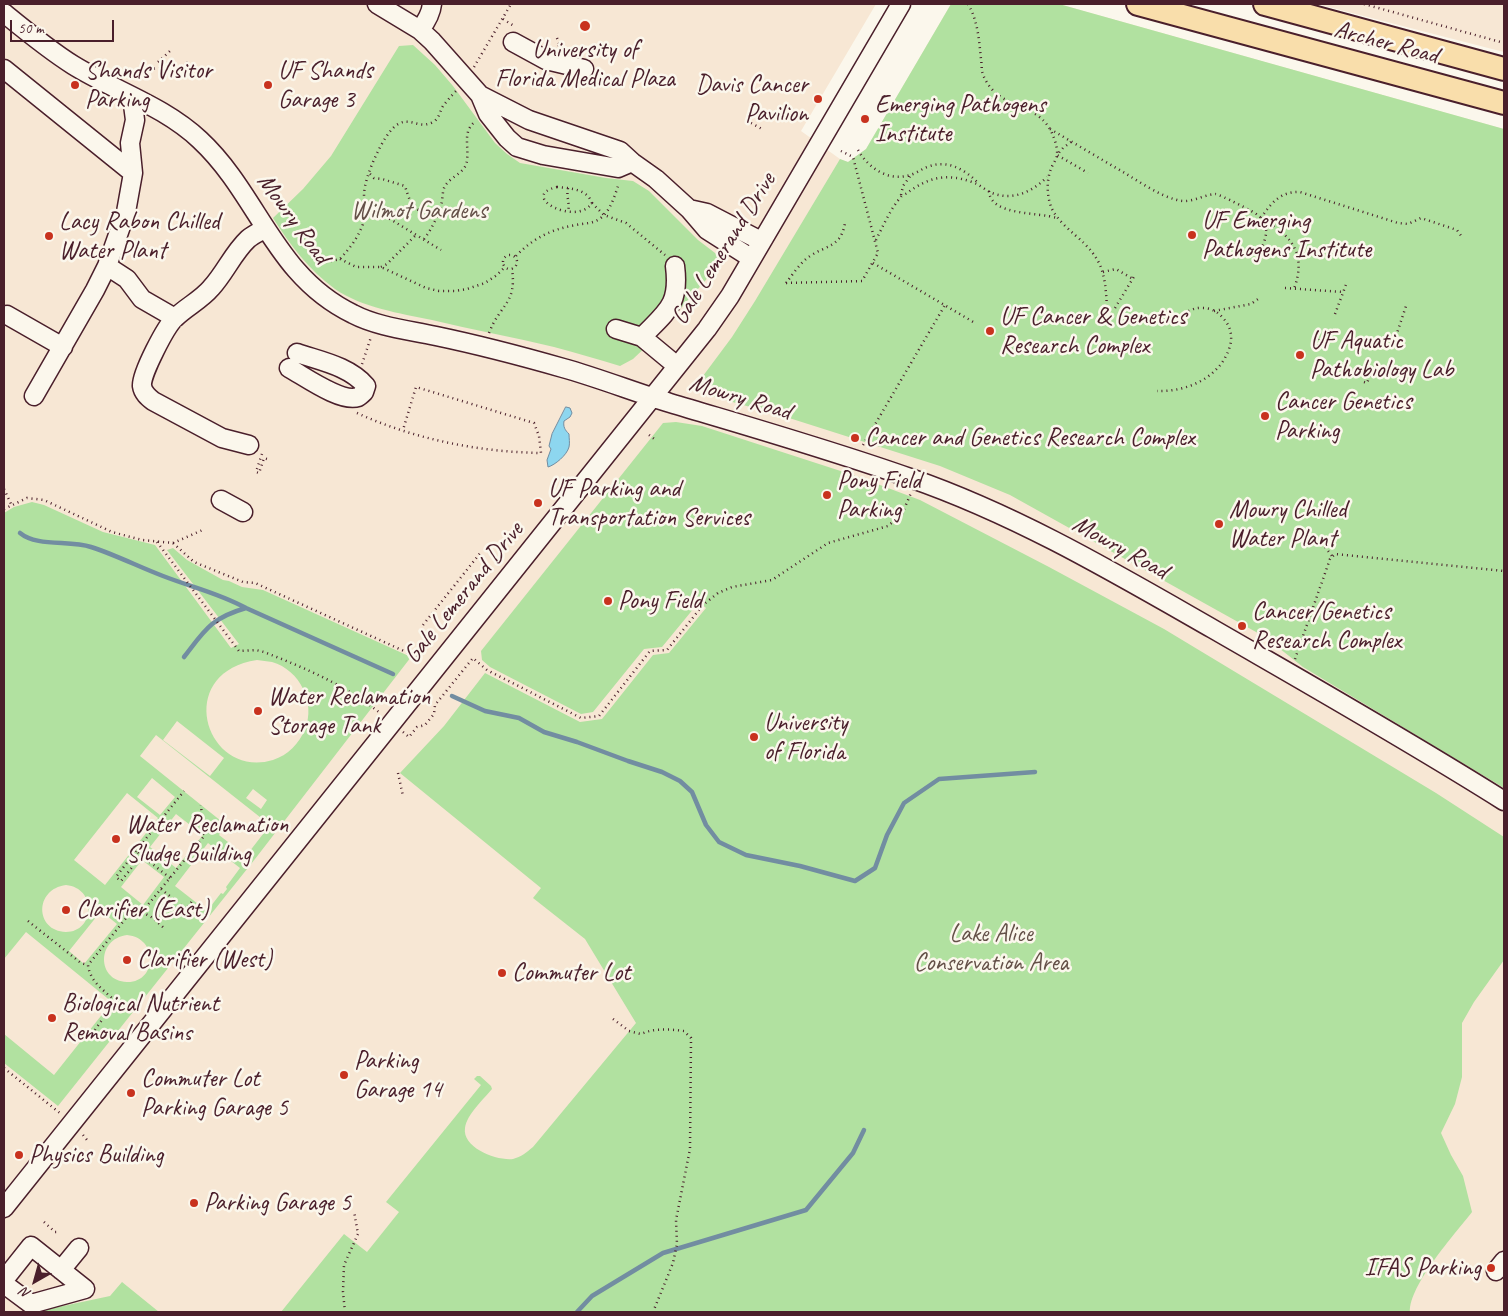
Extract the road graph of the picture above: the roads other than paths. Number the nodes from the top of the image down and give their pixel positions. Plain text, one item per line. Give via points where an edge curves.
1 (379, 4) edge
2 (432, 4) edge
3 (901, 4) edge
4 (1138, 4) edge
5 (1265, 4) edge
6 (4, 13) edge
7 (420, 30) junction
8 (513, 42) dead end
9 (4, 69) edge
10 (584, 69) dead end
11 (1504, 69) edge
12 (480, 95) junction
13 (132, 97) junction
14 (1504, 103) edge
15 (553, 128) junction
16 (542, 155) junction
17 (632, 162) junction
18 (133, 173) junction
19 (689, 209) junction
20 (264, 229) junction
21 (761, 241) junction
22 (751, 258) junction
23 (671, 262) road end
24 (107, 266) junction
25 (6, 315) dead end
26 (175, 318) junction
27 (616, 329) dead end
28 (642, 337) junction
29 (63, 347) junction
30 (677, 366) junction
31 (34, 396) dead end
32 (652, 398) junction
33 (256, 450) road end
34 (221, 500) dead end
35 (243, 512) dead end
36 (1504, 801) edge
37 (4, 1208) edge
38 (79, 1248) dead end
39 (61, 1270) junction
40 (4, 1280) edge
41 (4, 1284) edge

1 - 7 street
2 - 7 street
3 - 21 street, Gale Lemerand Drive
4 - 14 main road, Archer Road
5 - 11 main road, Archer Road
6 - 13 street, Mowry Road via 72,64
7 - 12 street
8 - 10 street via 546,60
9 - 18 street
12 - 15 street
12 - 16 street via 488,114 507,138 517,147
13 - 18 street via 135,120 130,143
13 - 20 street, Mowry Road via 165,114 200,140 231,176
15 - 16 street
15 - 17 street via 620,151
16 - 17 street via 618,168
17 - 19 street
18 - 24 street via 126,212
19 - 21 street via 707,213
19 - 22 street via 707,230
20 - 26 street via 242,246 210,290
20 - 32 street, Mowry Road via 305,281 354,315 562,367
21 - 22 street, Gale Lemerand Drive
22 - 30 street, Gale Lemerand Drive via 708,329
23 - 28 street via 677,281 676,296
24 - 26 street via 127,279 142,299
24 - 29 street
25 - 29 street
26 - 33 street via 144,372 143,391 153,401 222,438
27 - 28 street
28 - 30 street
29 - 31 street
30 - 32 street, Gale Lemerand Drive
32 - 36 street, Mowry Road via 868,463 996,511 1188,615
32 - 37 street, Gale Lemerand Drive
34 - 35 street
38 - 39 street
39 - 40 street via 31,1246
39 - 41 street via 85,1289 31,1304

